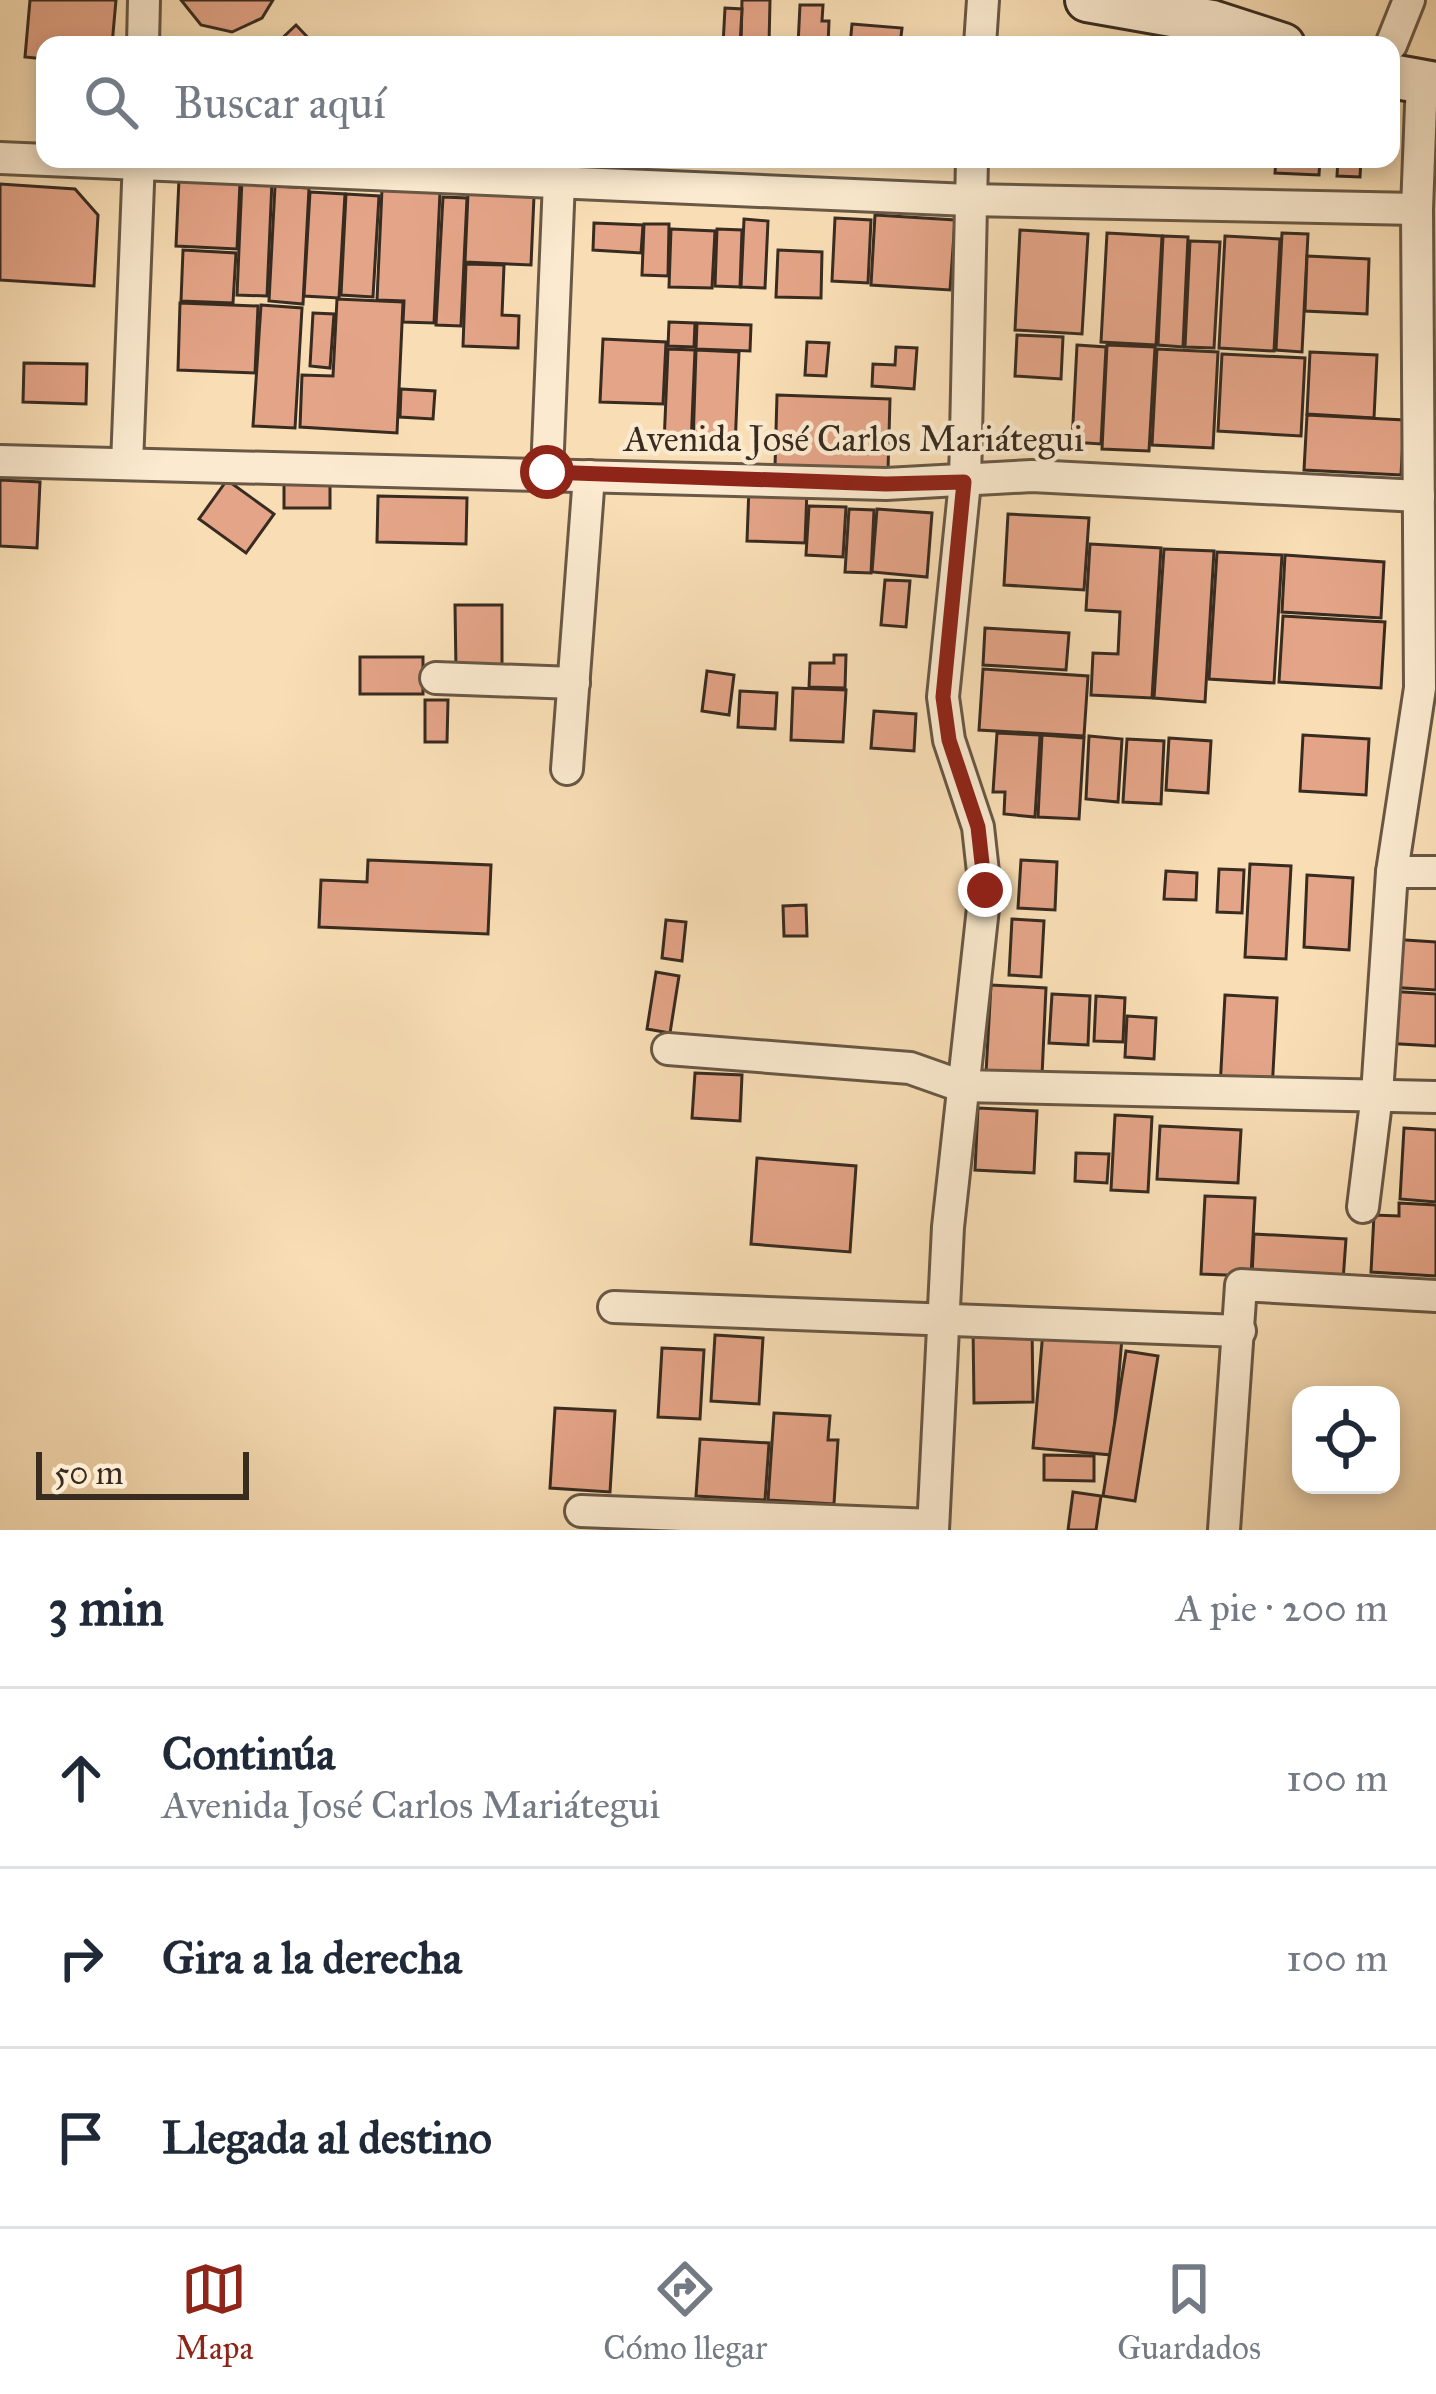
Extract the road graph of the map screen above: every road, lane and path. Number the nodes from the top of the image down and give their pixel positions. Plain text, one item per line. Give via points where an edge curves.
1 (144, 0) edge
2 (983, 0) edge
3 (1087, 0) edge
4 (1409, 0) edge
5 (143, 36) edge
6 (981, 36) edge
7 (1255, 36) edge
8 (1395, 36) edge
9 (1416, 80) edge
10 (0, 158) edge
11 (36, 159) edge
12 (139, 168) edge
13 (272, 168) edge
14 (971, 168) edge
15 (559, 181) junction
16 (969, 200) junction
17 (1417, 208) junction
18 (0, 461) edge
19 (127, 464) junction
20 (547, 472) junction
21 (589, 476) junction
22 (964, 482) junction
23 (1419, 496) junction
24 (436, 678) dead end
25 (574, 683) junction
26 (567, 769) dead end
27 (1392, 872) junction
28 (1436, 872) edge
29 (668, 1049) dead end
30 (962, 1085) junction
31 (1377, 1094) junction
32 (1436, 1096) edge
33 (1363, 1207) dead end
34 (1436, 1295) edge
35 (614, 1307) dead end
36 (943, 1317) junction
37 (1240, 1331) junction
38 (581, 1511) dead end
39 (933, 1527) edge
40 (1224, 1530) edge

1 - 5 street
2 - 6 street
3 - 7 main road
4 - 8 street
9 - 17 street
10 - 11 street
12 - 19 street
13 - 15 street
14 - 16 street
15 - 16 street
15 - 20 street
16 - 17 street
16 - 22 street
17 - 23 street
18 - 19 street, Avenida José Carlos Mariátegui
19 - 20 street, Avenida José Carlos Mariátegui
20 - 21 street, Avenida José Carlos Mariátegui
21 - 22 street, Avenida José Carlos Mariátegui
21 - 25 street
22 - 23 street, Avenida José Carlos Mariátegui via 1032,476
22 - 30 street via 943,697 978,827 985,890
23 - 27 street via 1420,688
24 - 25 street
25 - 26 street
27 - 28 street
27 - 31 street
29 - 30 street via 910,1068
30 - 31 street
30 - 36 street
31 - 32 street
31 - 33 street
34 - 37 street via 1241,1285
35 - 36 street
36 - 37 street
36 - 39 street
37 - 40 street
38 - 39 street

